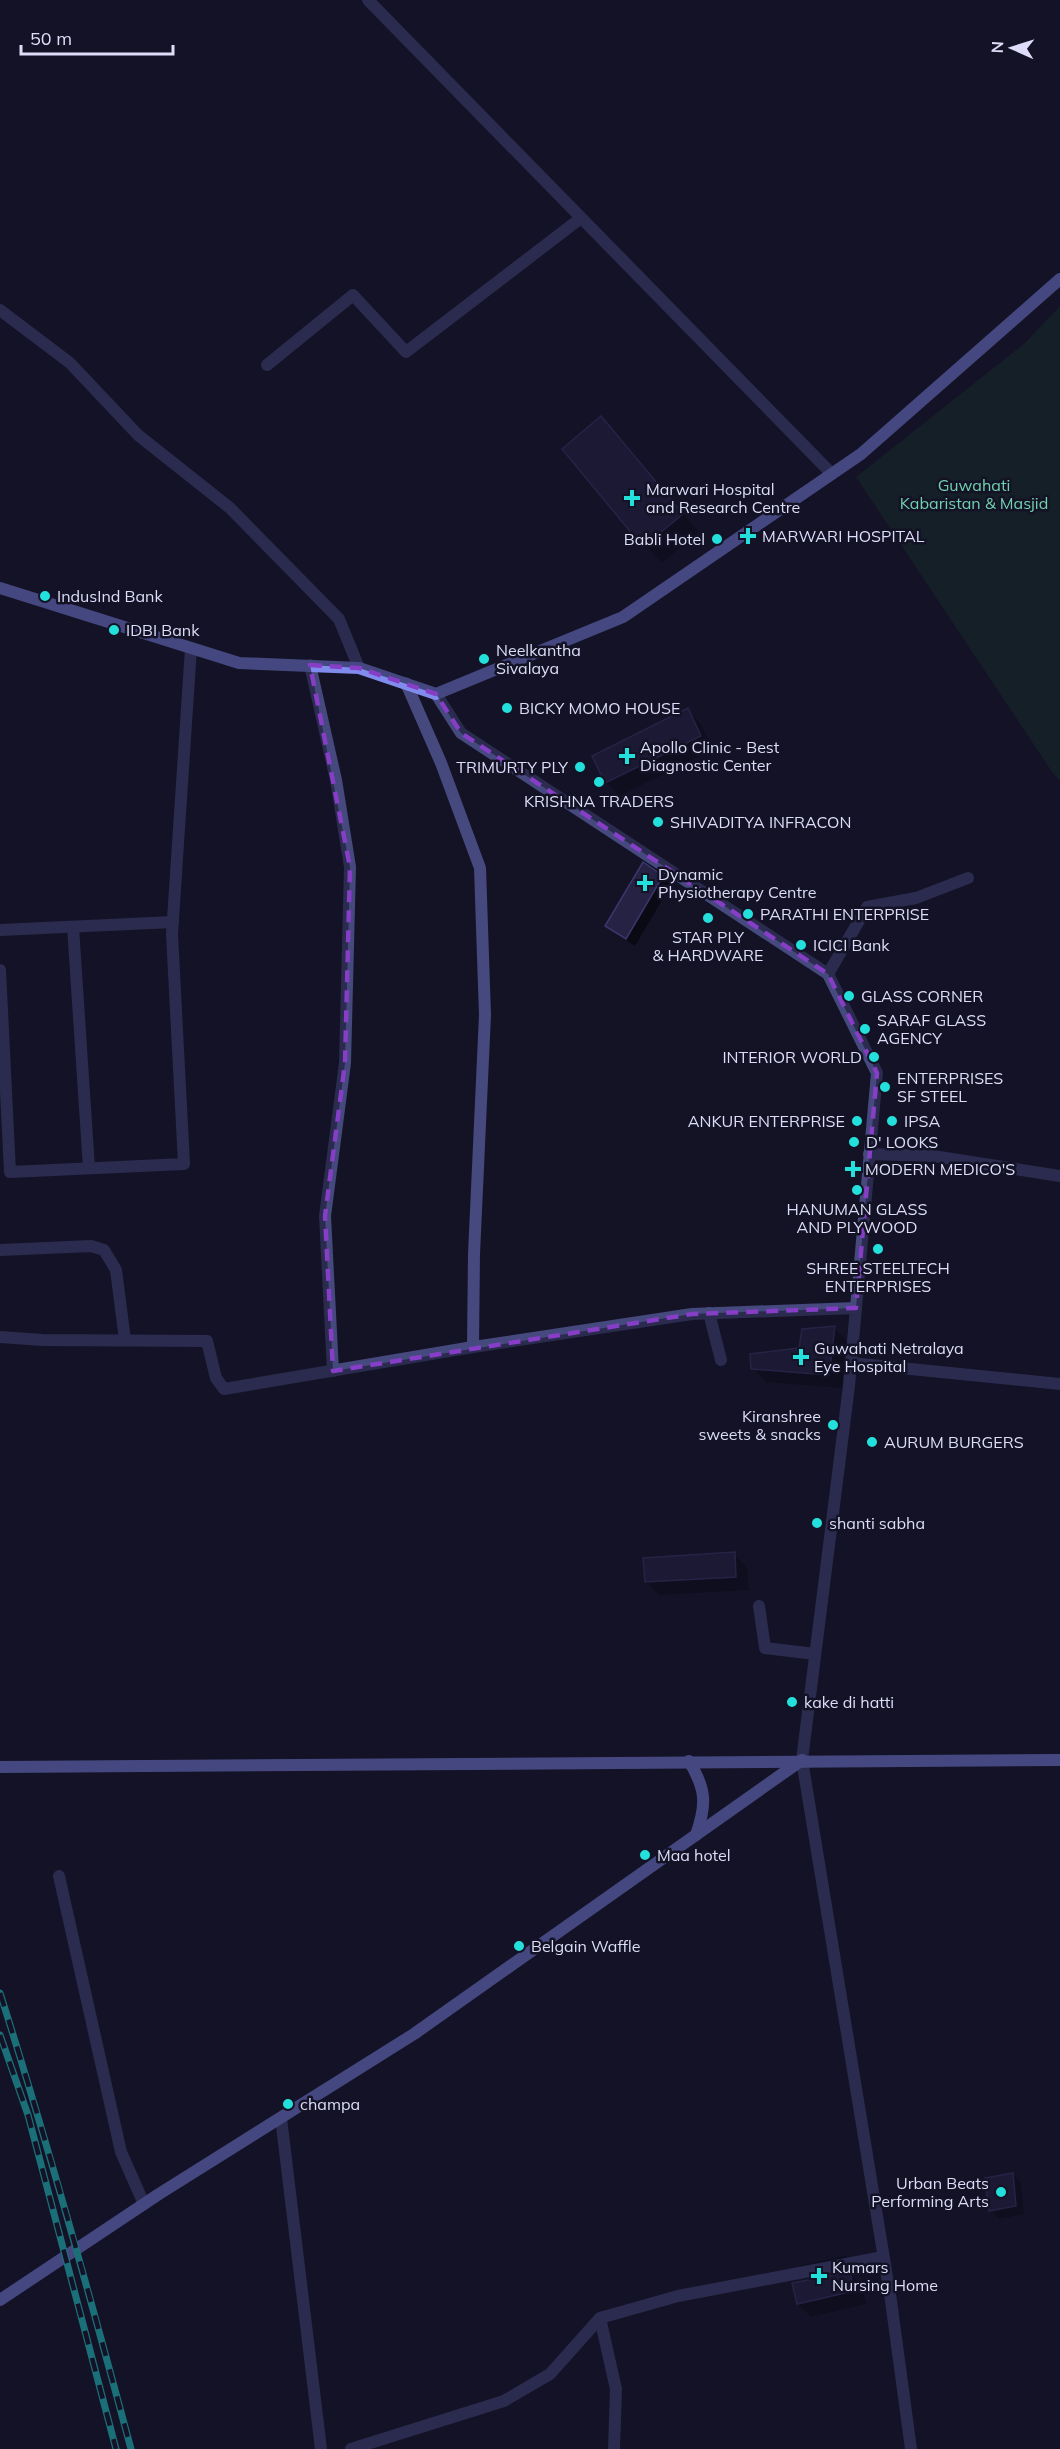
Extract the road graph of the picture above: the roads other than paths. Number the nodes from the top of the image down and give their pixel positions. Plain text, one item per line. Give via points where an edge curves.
1 (368, 0) edge
2 (581, 218) junction
3 (1060, 279) edge
4 (0, 310) edge
5 (267, 365) dead end
6 (832, 474) junction
7 (0, 588) edge
8 (190, 648) junction
9 (310, 665) junction
10 (359, 668) junction
11 (406, 684) junction
12 (436, 694) junction
13 (968, 878) dead end
14 (173, 922) junction
15 (73, 927) junction
16 (0, 930) edge
17 (0, 970) edge
18 (828, 974) junction
19 (869, 1154) junction
20 (89, 1168) junction
21 (1060, 1176) edge
22 (0, 1250) edge
23 (855, 1308) junction
24 (709, 1313) junction
25 (0, 1337) edge
26 (125, 1340) junction
27 (473, 1347) junction
28 (721, 1360) dead end
29 (851, 1363) junction
30 (333, 1371) junction
31 (1060, 1384) edge
32 (759, 1606) dead end
33 (815, 1654) junction
34 (802, 1760) junction
35 (1060, 1760) edge
36 (689, 1761) junction
37 (0, 1767) edge
38 (696, 1835) junction
39 (59, 1876) dead end
40 (281, 2118) junction
41 (144, 2204) junction
42 (883, 2257) junction
43 (0, 2300) edge
44 (600, 2318) junction
45 (321, 2449) edge
46 (351, 2449) edge
47 (614, 2449) edge
48 (910, 2449) edge

1 - 2 street
2 - 5 street via 406,352 353,295
2 - 6 street
3 - 6 street via 861,454
4 - 10 street via 70,363 138,435 230,508 339,619
6 - 12 street via 623,617
7 - 8 street
8 - 9 street via 239,663
8 - 14 street
9 - 10 street
9 - 30 street via 336,780 350,867 345,1063 325,1216
10 - 11 street
11 - 12 street
11 - 27 street via 480,868 485,1015
12 - 18 street via 461,733
13 - 18 street via 916,898 867,907
14 - 15 street
14 - 20 street via 184,1164
15 - 16 street
15 - 20 street
17 - 20 street via 10,1172
18 - 19 street via 877,1073
19 - 21 street via 933,1156
19 - 23 street
22 - 26 street via 91,1246 104,1250 116,1270
23 - 24 street
23 - 29 street
24 - 27 street
24 - 28 street
25 - 26 street
26 - 30 street via 207,1341 216,1378 224,1389
27 - 30 street
29 - 31 street
29 - 33 street
32 - 33 street via 765,1648
33 - 34 street
34 - 35 street
34 - 36 street
34 - 38 street
34 - 42 street
36 - 37 street
36 - 38 street via 701,1780 705,1803
38 - 40 street via 414,2034
39 - 41 street via 121,2152
40 - 41 street
40 - 45 street
41 - 43 street
42 - 44 street via 678,2296
42 - 48 street
44 - 46 street via 550,2374 504,2401
44 - 47 street via 616,2389

